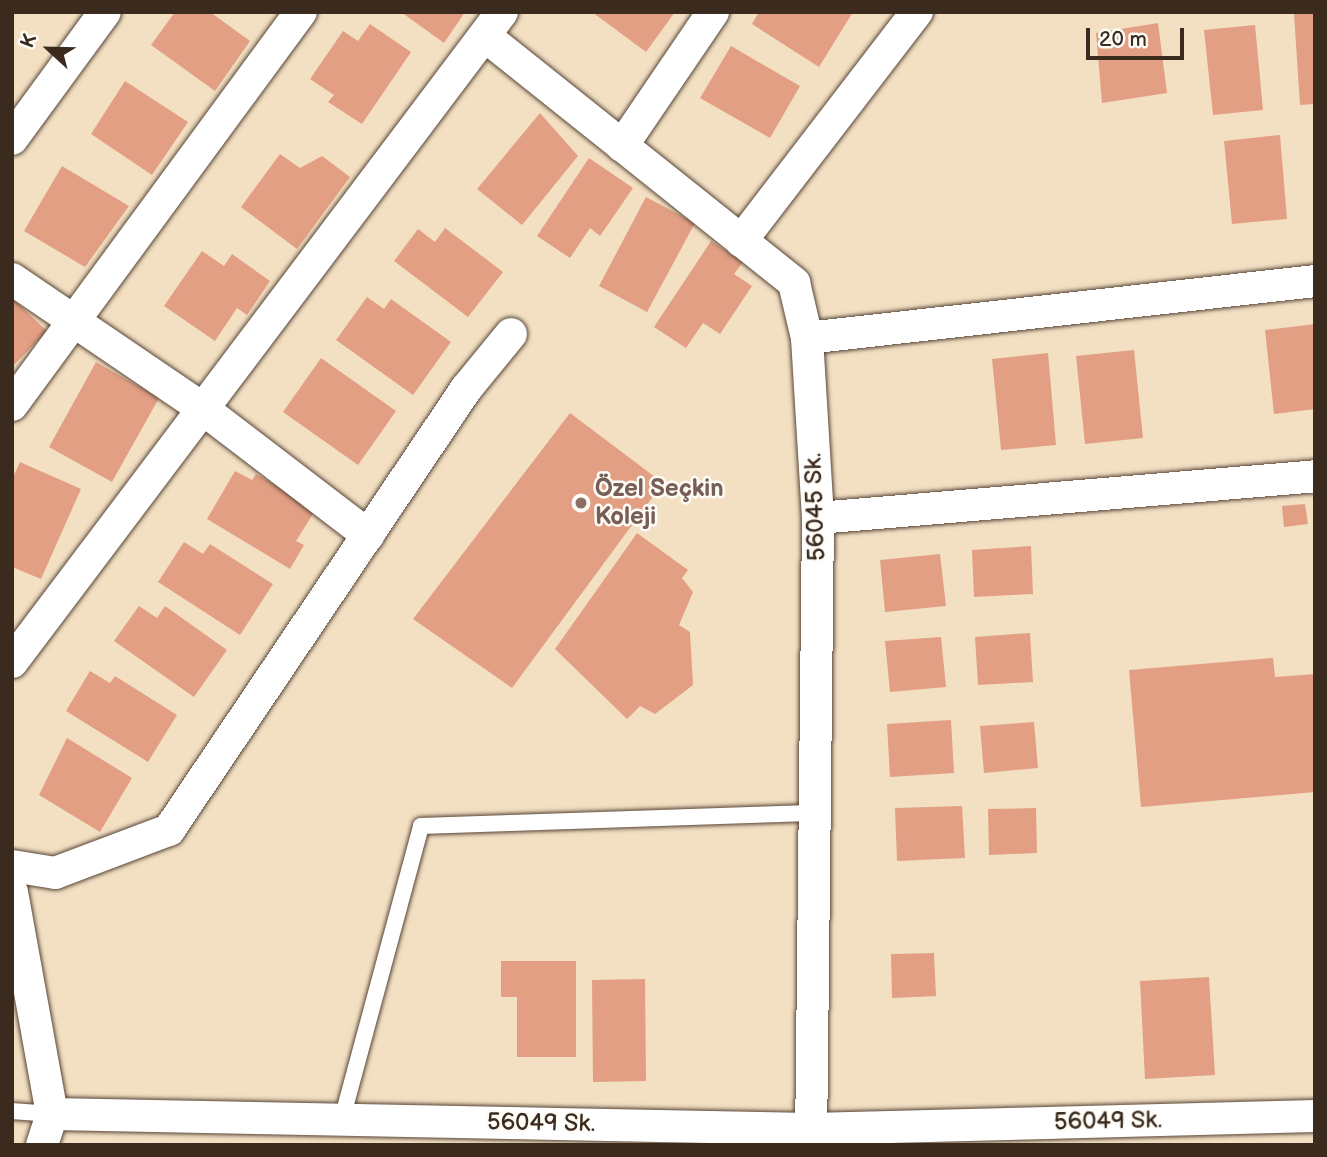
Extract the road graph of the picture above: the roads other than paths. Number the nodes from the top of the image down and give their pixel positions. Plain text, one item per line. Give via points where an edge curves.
1 (105, 12) edge
2 (301, 12) edge
3 (713, 12) edge
4 (917, 12) edge
5 (494, 24) edge
6 (12, 139) edge
7 (622, 146) junction
8 (741, 241) junction
9 (12, 279) edge
10 (1315, 281) edge
11 (72, 323) junction
12 (511, 334) dead end
13 (807, 338) junction
14 (12, 405) edge
15 (203, 410) junction
16 (1315, 476) edge
17 (818, 519) junction
18 (368, 535) junction
19 (12, 662) edge
20 (817, 813) junction
21 (12, 866) edge
22 (12, 892) edge
23 (12, 1111) edge
24 (52, 1114) junction
25 (1315, 1116) edge
26 (342, 1119) junction
27 (811, 1137) edge
28 (42, 1145) edge

1 - 6 street
2 - 11 street
3 - 7 street
4 - 8 street
5 - 7 street, 56045 Sk.
5 - 15 street
7 - 8 street, 56045 Sk.
8 - 13 street, 56045 Sk. via 794,283
9 - 11 street
10 - 13 street
11 - 14 street
11 - 15 street
12 - 18 street
13 - 17 street, 56045 Sk.
15 - 18 street
15 - 19 street
16 - 17 street
17 - 20 street, 56045 Sk.
18 - 21 street via 169,830 55,873
20 - 26 lane via 421,826
20 - 27 street, 56045 Sk.
22 - 24 street
23 - 24 lane
24 - 26 street, 56049 Sk.
24 - 28 street
25 - 27 street, 56049 Sk.
26 - 27 street, 56049 Sk.

